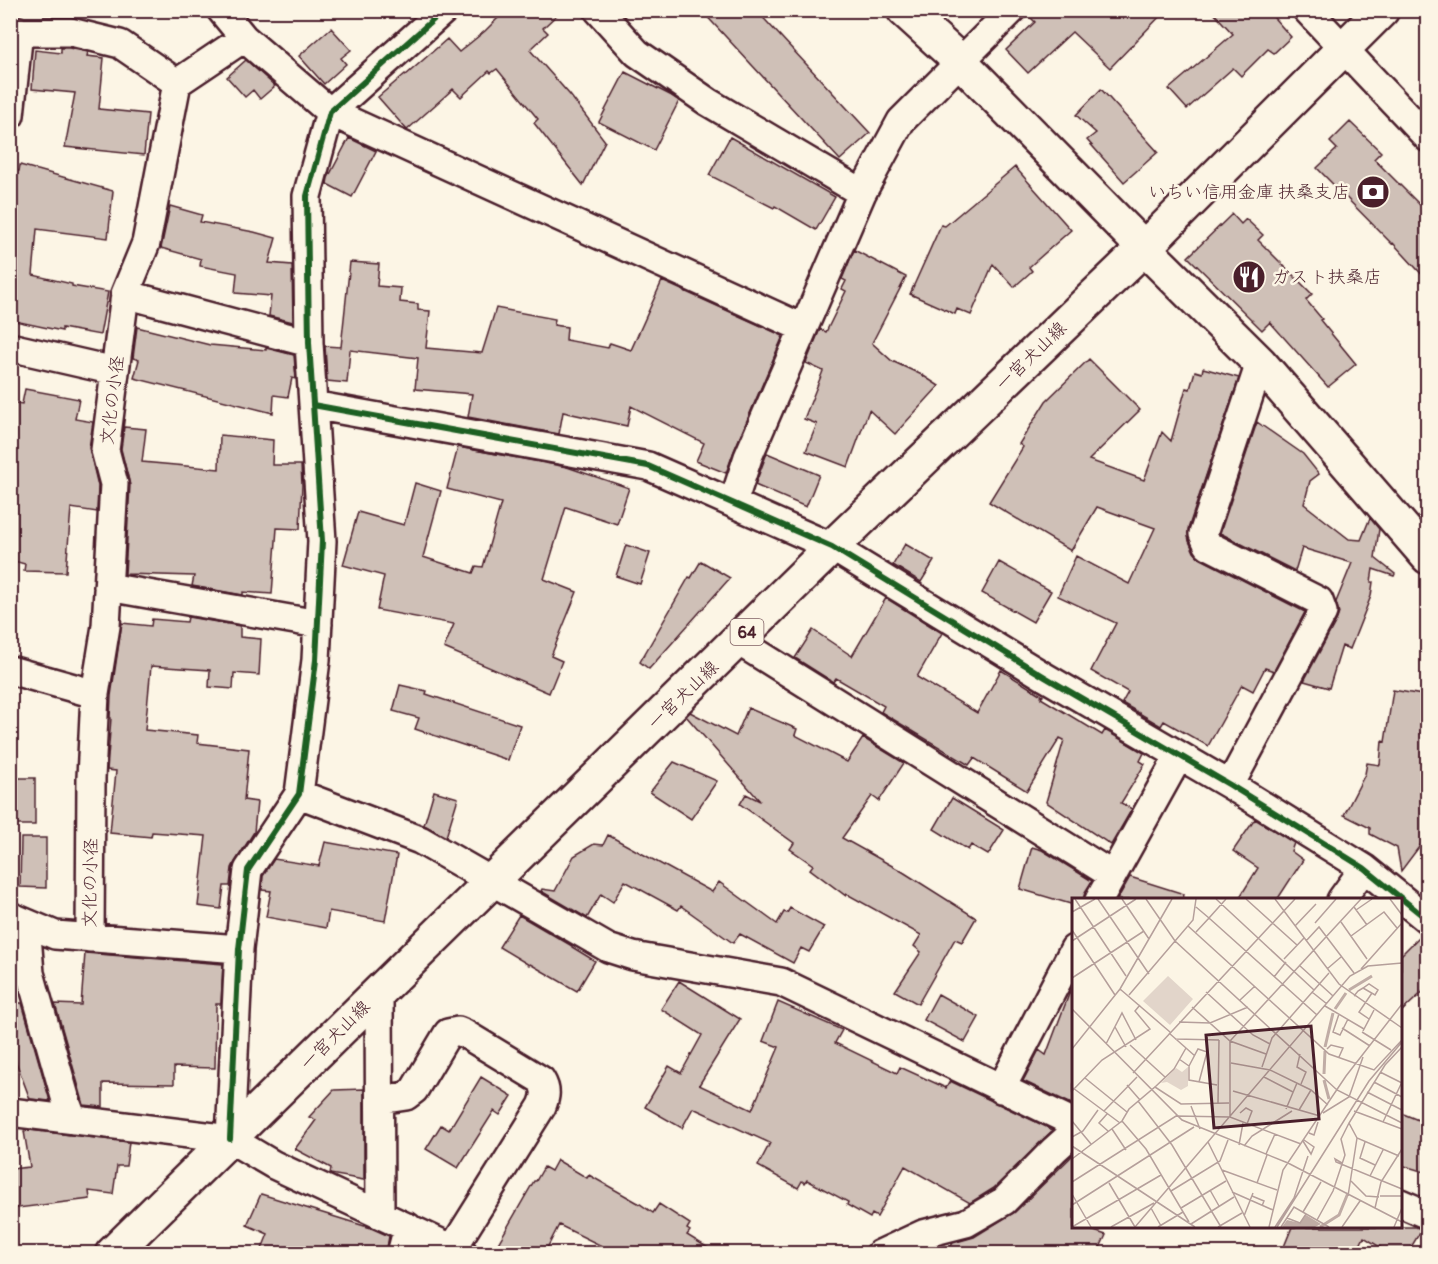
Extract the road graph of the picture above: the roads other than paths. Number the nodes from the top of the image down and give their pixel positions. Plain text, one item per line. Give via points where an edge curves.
1 (221, 10) edge
2 (444, 10) edge
3 (598, 10) edge
4 (904, 10) edge
5 (1012, 10) edge
6 (1306, 10) edge
7 (1382, 10) edge
8 (15, 31) edge
9 (244, 38) junction
10 (1343, 49) junction
11 (961, 62) junction
12 (177, 83) junction
13 (330, 112) junction
14 (10, 115) edge
15 (1428, 138) edge
16 (862, 193) junction
17 (1144, 248) junction
18 (125, 294) junction
19 (803, 328) junction
20 (309, 343) junction
21 (10, 347) edge
22 (1260, 363) junction
23 (115, 371) junction
24 (313, 405) junction
25 (733, 503) junction
26 (832, 548) junction
27 (1428, 557) edge
28 (108, 587) junction
29 (318, 624) junction
30 (738, 641) junction
31 (10, 670) edge
32 (95, 694) junction
33 (1179, 756) junction
34 (1230, 785) junction
35 (299, 794) junction
36 (1364, 868) junction
37 (1112, 875) junction
38 (492, 882) junction
39 (1100, 898) edge
40 (1342, 898) edge
41 (1401, 898) edge
42 (1402, 899) edge
43 (18, 920) edge
44 (1428, 920) edge
45 (90, 938) junction
46 (239, 949) junction
47 (1072, 953) edge
48 (379, 992) junction
49 (1001, 1089) junction
50 (380, 1100) junction
51 (10, 1112) edge
52 (73, 1120) junction
53 (1072, 1122) edge
54 (1072, 1134) edge
55 (230, 1139) junction
56 (1402, 1203) edge
57 (380, 1214) junction
58 (1428, 1215) edge
59 (408, 1227) junction
60 (458, 1251) edge
61 (112, 1254) edge
62 (401, 1254) edge
63 (880, 1254) edge

1 - 9 street
2 - 13 street
3 - 16 street via 637,53 708,102
4 - 11 main road
5 - 11 street
6 - 10 street
7 - 10 main road, 一宮犬山線 / 64
8 - 12 street via 70,32 120,44
8 - 14 street
9 - 12 street
9 - 13 street
10 - 15 street
10 - 17 main road, 一宮犬山線 / 64
11 - 16 street via 901,121
11 - 17 main road
12 - 18 street, 文化の小径 via 146,243
13 - 19 street
13 - 20 street via 307,196
16 - 19 street
17 - 22 main road
17 - 26 main road, 一宮犬山線 / 64
18 - 20 street
18 - 23 street, 文化の小径
19 - 25 street via 748,457
20 - 24 street
21 - 23 street
22 - 27 main road
22 - 34 street via 1203,534 1208,545 1319,600 1323,612
23 - 28 street, 文化の小径 via 105,450 114,484
24 - 25 street via 648,466
24 - 29 street via 322,541
25 - 26 street
26 - 30 main road, 一宮犬山線 / 64
26 - 33 street
28 - 29 street
28 - 32 street, 文化の小径
29 - 35 street
30 - 37 street
30 - 38 main road, 一宮犬山線 / 64
31 - 32 street
32 - 45 street, 文化の小径
33 - 34 street
33 - 37 street
34 - 36 street
35 - 38 street via 420,840
35 - 46 street via 248,870
36 - 40 street
36 - 41 street
37 - 39 street
38 - 48 main road, 一宮犬山線 / 64
38 - 49 street via 608,948 633,956 781,982
42 - 44 street
43 - 45 street via 55,935
43 - 52 street
45 - 46 street
46 - 55 street
47 - 49 street
48 - 50 street
48 - 55 main road, 一宮犬山線 / 64
49 - 53 street
50 - 57 street
50 - 60 street via 406,1096 414,1090 448,1033 458,1032 541,1080 545,1087 542,1106
51 - 52 street
52 - 55 street
54 - 63 street via 1004,1201 966,1223 923,1234
55 - 57 street via 274,1165
55 - 61 main road, 一宮犬山線 / 64
56 - 58 street
57 - 59 street
59 - 60 street
59 - 62 street

